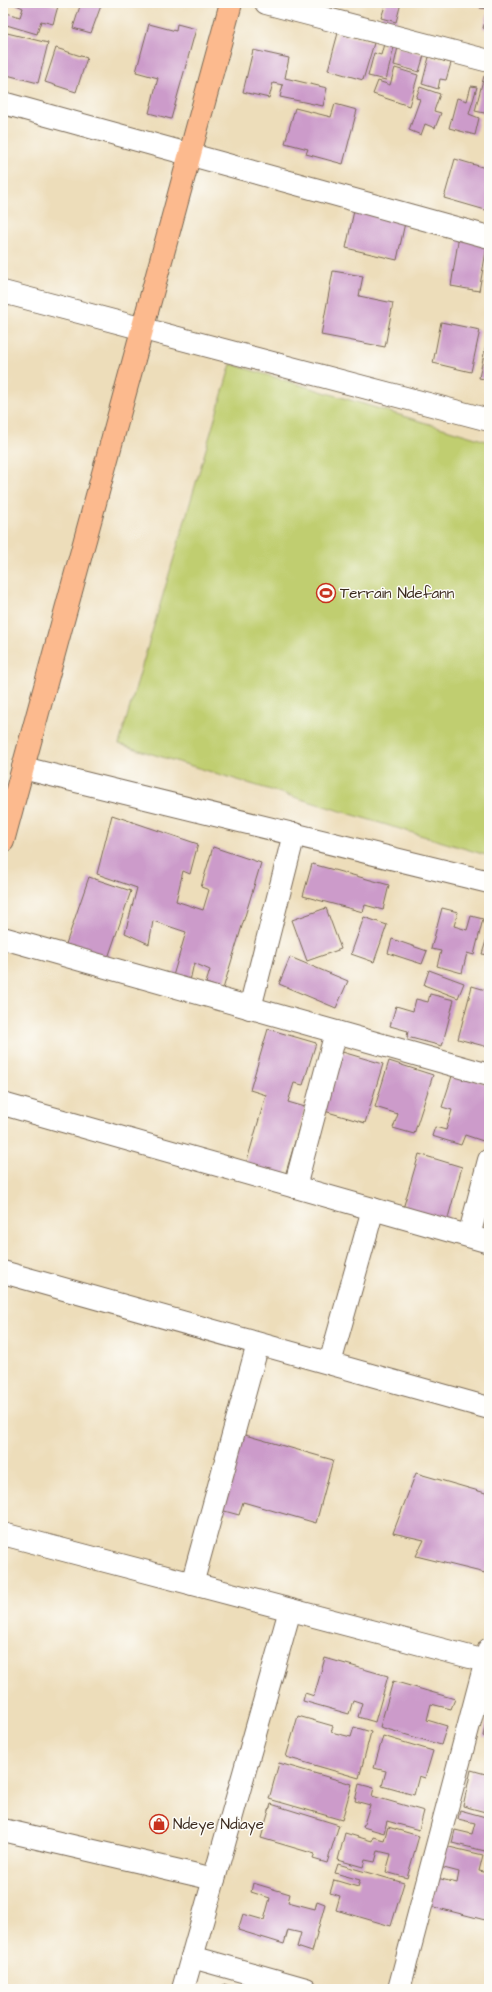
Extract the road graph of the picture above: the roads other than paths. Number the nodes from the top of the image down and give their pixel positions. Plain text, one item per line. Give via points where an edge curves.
1 (231, 3) edge
2 (266, 3) edge
3 (489, 61) edge
4 (3, 103) edge
5 (190, 154) junction
6 (489, 237) edge
7 (3, 292) edge
8 (143, 328) junction
9 (489, 420) edge
10 (23, 768) junction
11 (9, 799) edge
12 (294, 834) junction
13 (3, 841) edge
14 (489, 882) edge
15 (3, 938) edge
16 (250, 1008) junction
17 (336, 1032) junction
18 (489, 1075) edge
19 (3, 1104) edge
20 (489, 1160) edge
21 (295, 1186) junction
22 (373, 1208) junction
23 (479, 1239) edge
24 (3, 1272) edge
25 (258, 1344) junction
26 (330, 1363) junction
27 (489, 1408) edge
28 (3, 1534) edge
29 (192, 1584) junction
30 (290, 1610) junction
31 (488, 1657) edge
32 (3, 1830) edge
33 (214, 1879) junction
34 (192, 1957) junction
35 (183, 1989) edge
36 (306, 1989) edge
37 (399, 1989) edge

1 - 5 main road
2 - 3 street
4 - 5 street
5 - 6 street
5 - 8 main road
7 - 8 street
8 - 9 street
8 - 10 main road
10 - 11 main road
10 - 12 street
11 - 13 main road
12 - 14 street
12 - 16 street
15 - 16 street
16 - 17 street
17 - 18 street
17 - 21 street
19 - 21 street
20 - 23 street
21 - 22 street
22 - 23 street
22 - 26 street
24 - 25 street
25 - 26 street
25 - 29 street
26 - 27 street
28 - 29 street
29 - 30 street
30 - 31 street
30 - 33 street
31 - 37 street
32 - 33 street
33 - 34 street
34 - 35 street
34 - 36 street

